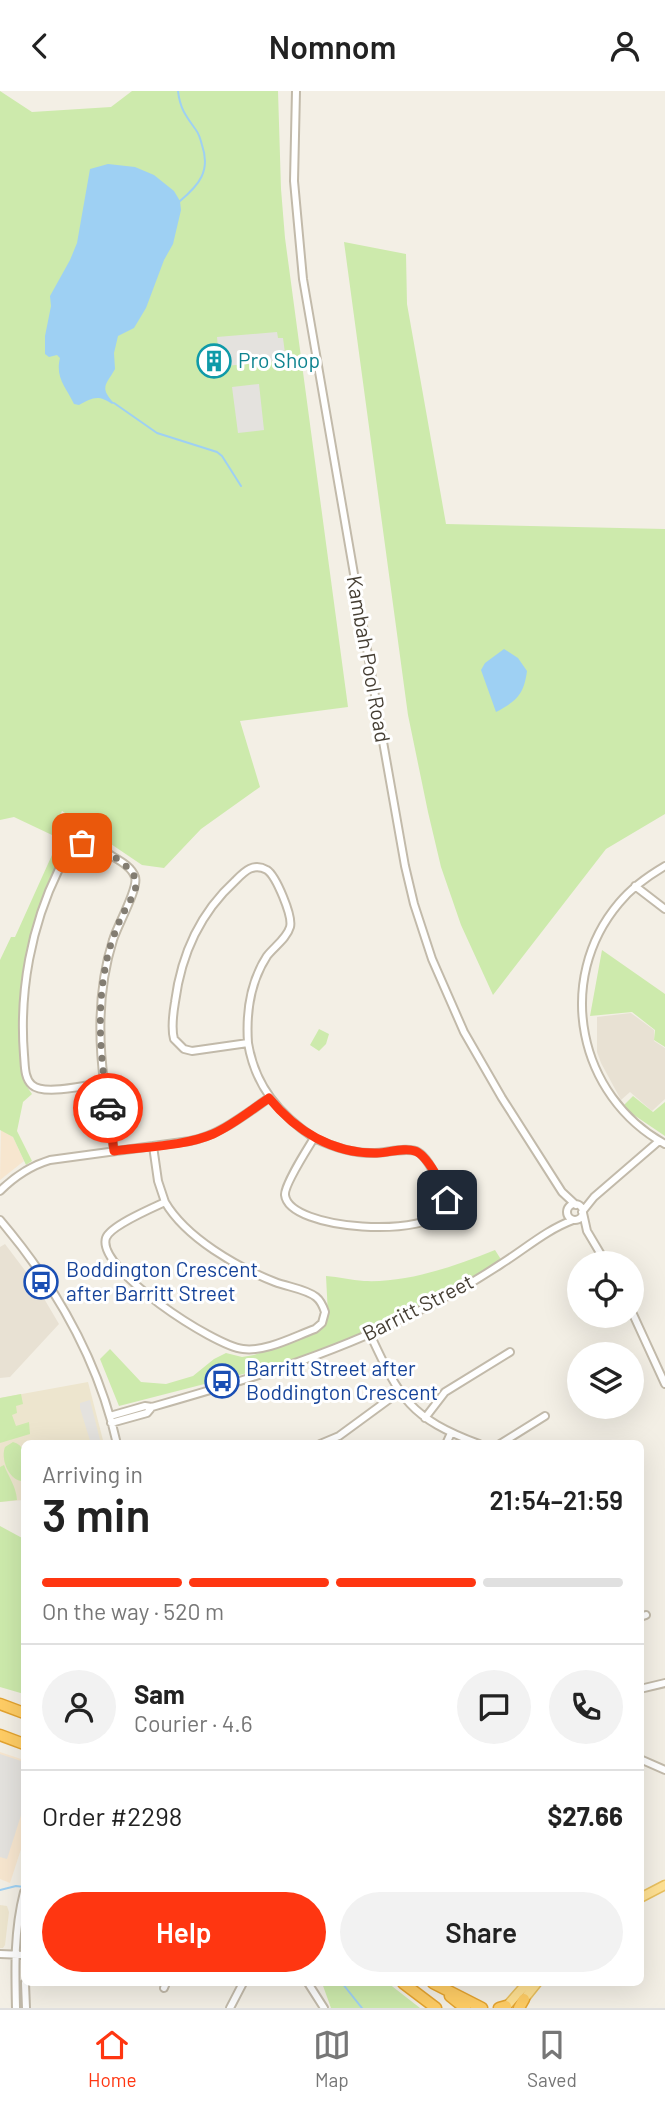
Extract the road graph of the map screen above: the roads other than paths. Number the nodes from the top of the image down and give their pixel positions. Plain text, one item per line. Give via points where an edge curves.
1 (296, 91) edge
2 (665, 866) edge
3 (635, 886) junction
4 (665, 909) edge
5 (248, 1043) junction
6 (104, 1082) junction
7 (269, 1098) junction
8 (313, 1138) junction
9 (662, 1142) edge
10 (153, 1146) junction
11 (114, 1151) junction
12 (0, 1191) edge
13 (562, 1192) junction
14 (594, 1198) junction
15 (165, 1202) junction
16 (576, 1205) junction
17 (567, 1211) junction
18 (582, 1213) junction
19 (0, 1220) edge
20 (574, 1220) junction
21 (555, 1227) junction
22 (587, 1231) junction
23 (599, 1251) edge
24 (639, 1328) edge
25 (370, 1334) junction
26 (510, 1352) dead end
27 (665, 1384) edge
28 (399, 1392) junction
29 (545, 1416) dead end
30 (425, 1418) junction
31 (111, 1419) junction
32 (451, 1433) junction
33 (116, 1440) edge
34 (329, 1440) edge
35 (448, 1440) edge
36 (469, 1440) edge
37 (506, 1440) edge
38 (665, 1683) edge
39 (644, 1688) edge
40 (0, 1704) edge
41 (21, 1712) edge
42 (0, 1735) edge
43 (21, 1743) edge
44 (644, 1761) edge
45 (665, 1770) edge
46 (665, 1885) edge
47 (644, 1896) edge
48 (21, 1911) edge
49 (0, 1954) edge
50 (15, 1954) junction
51 (21, 1955) edge
52 (25, 1986) edge
53 (241, 1986) edge
54 (310, 1986) edge
55 (407, 1986) edge
56 (437, 1986) edge
57 (439, 1986) edge
58 (525, 1986) edge
59 (534, 1986) edge
60 (512, 2006) edge
61 (16, 2008) edge
62 (26, 2008) edge
63 (230, 2008) edge
64 (324, 2008) edge
65 (436, 2008) edge
66 (466, 2008) edge
67 (482, 2008) edge

1 - 13 street, Kambah Pool Road via 295,201 303,279 414,904 464,1032
2 - 3 street
3 - 4 street
3 - 9 street via 611,912 592,948 582,988 582,1020 592,1061 606,1090 631,1119
5 - 5 street via 184,1049 173,1035 174,1009 183,964 201,923 228,887 247,870 260,867 275,879 291,920 256,979 249,1006
5 - 7 street
6 - 6 street via 42,1090 32,1085 26,1074 23,1015 32,944 61,865 71,848 82,843 127,867 136,881 114,937 102,986
6 - 11 street
7 - 8 street
7 - 10 street via 210,1135
8 - 8 street via 286,1190 288,1202 297,1212 340,1224 383,1227 434,1218 444,1210 444,1190 416,1151 355,1152
9 - 14 street
10 - 11 street
10 - 15 street
11 - 12 street via 43,1162
13 - 16 street, Kambah Pool Road
13 - 17 street, Kambah Pool Road
14 - 16 street
14 - 18 street
15 - 15 street via 112,1230 105,1241 110,1258 158,1303 203,1333 242,1349 261,1348 322,1323 325,1312 317,1298 221,1255
16 - 17 street
16 - 18 street
17 - 20 street
17 - 21 street, Barritt Street
18 - 20 street
18 - 22 street
19 - 31 street via 36,1265 77,1332
20 - 21 street, Barritt Street
20 - 22 street
21 - 25 street, Barritt Street via 454,1292
22 - 23 street
24 - 27 street
25 - 28 street
25 - 31 street, Barritt Street via 286,1367 152,1407 147,1413
26 - 30 street via 445,1392
28 - 30 street
28 - 34 street
29 - 37 street
30 - 32 street
31 - 33 street
32 - 35 street
32 - 36 street
38 - 39 street
40 - 41 highway
42 - 43 highway
44 - 45 street
46 - 47 main road
48 - 50 street
49 - 50 street
50 - 51 street
50 - 61 street
52 - 62 street
53 - 63 street
54 - 64 street
55 - 65 highway
56 - 66 highway
57 - 67 highway
58 - 60 main road
59 - 60 main road

